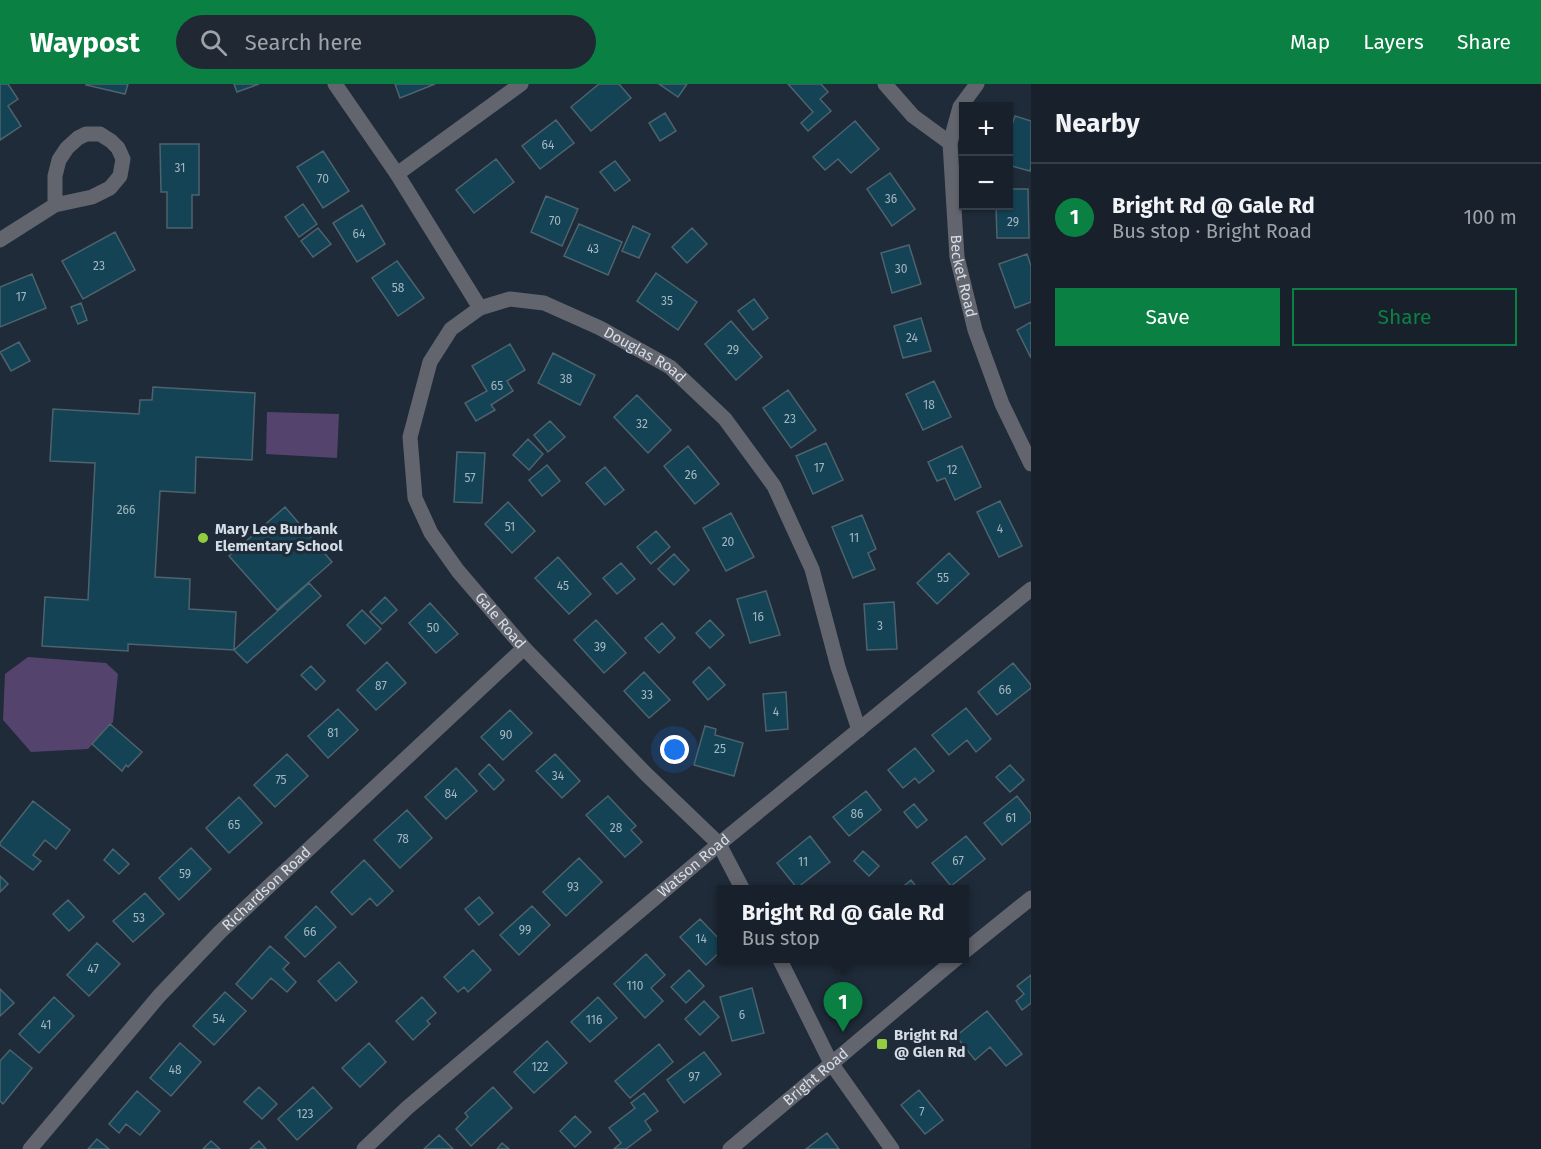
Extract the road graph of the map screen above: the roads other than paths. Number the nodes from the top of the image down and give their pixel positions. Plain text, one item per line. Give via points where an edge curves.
1 (335, 84) edge
2 (521, 84) edge
3 (885, 84) edge
4 (977, 84) edge
5 (950, 144) junction
6 (397, 174) junction
7 (55, 205) junction
8 (0, 240) edge
9 (480, 308) junction
10 (1031, 464) edge
11 (1031, 589) edge
12 (524, 648) junction
13 (859, 730) junction
14 (718, 844) junction
15 (739, 885) edge
16 (1031, 898) edge
17 (969, 948) edge
18 (781, 963) edge
19 (951, 963) edge
20 (831, 1063) junction
21 (30, 1149) edge
22 (364, 1149) edge
23 (730, 1149) edge
24 (892, 1149) edge

1 - 6 street
2 - 6 street
3 - 5 street via 913,116
4 - 5 street, Becket Road via 960,107
5 - 10 street, Becket Road via 957,257 973,320 1002,404
6 - 9 street
7 - 7 street via 92,197 110,188 120,176 123,159 111,141 86,134 67,148 59,160
7 - 8 street
9 - 12 street, Gale Road via 451,329 430,362 410,437 415,498 431,533 458,571
9 - 13 street, Douglas Road via 510,299 544,303 600,328 670,367 725,419 774,486 812,569
11 - 13 street, Watson Road
12 - 14 street, Gale Road
12 - 21 street, Richardson Road via 220,932 159,996
13 - 14 street, Watson Road
14 - 15 street, Gale Road
14 - 22 street, Watson Road
16 - 17 street
18 - 20 street
19 - 20 street, Bright Road
20 - 23 street, Bright Road
20 - 24 street

